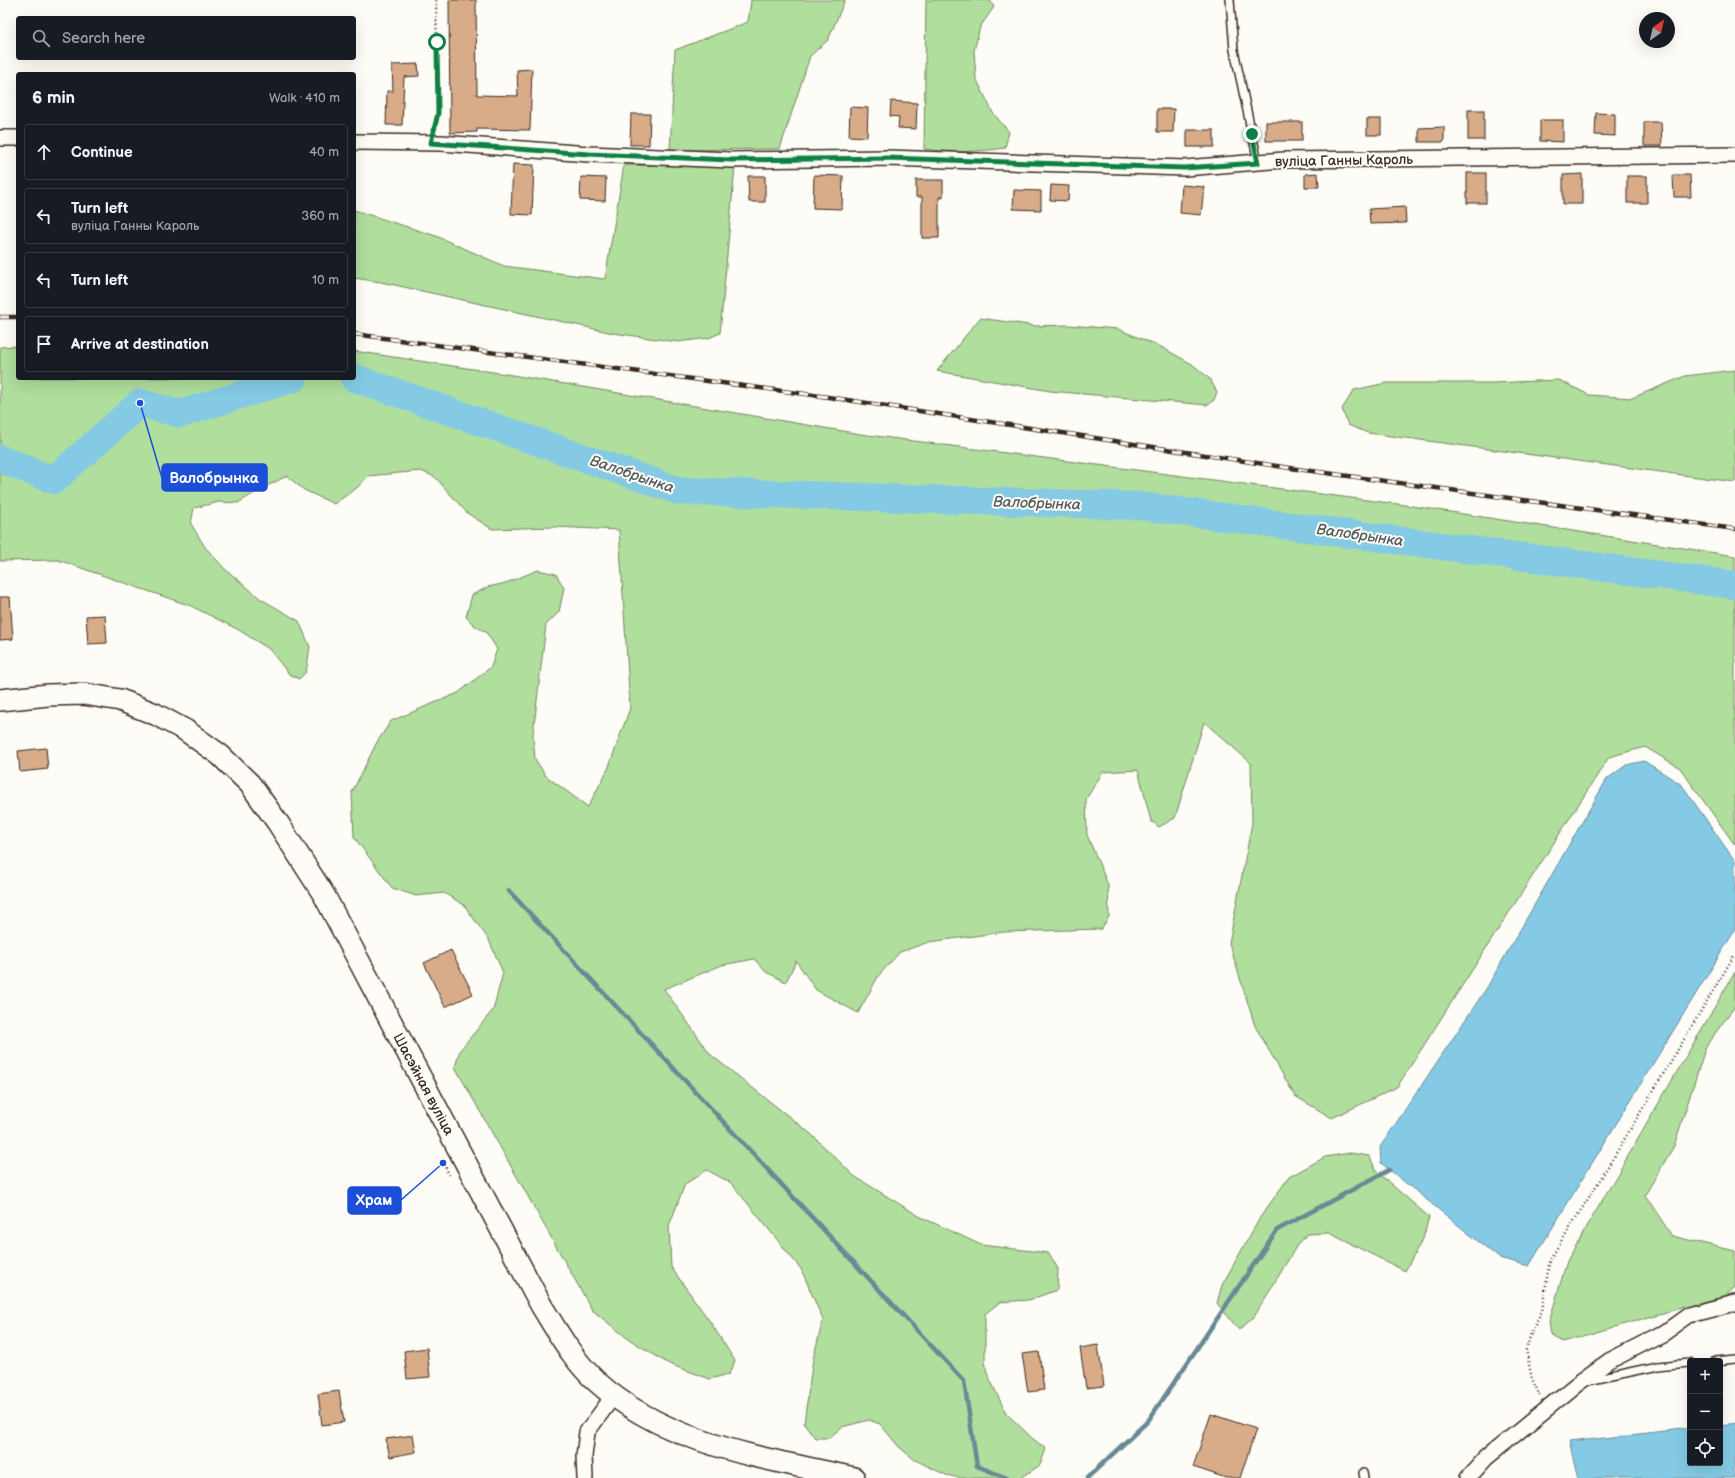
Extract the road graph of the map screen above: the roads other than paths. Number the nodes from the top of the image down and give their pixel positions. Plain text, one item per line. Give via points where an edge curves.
1 (1230, 0) edge
2 (0, 138) edge
3 (16, 138) edge
4 (356, 142) edge
5 (1735, 155) edge
6 (1258, 163) junction
7 (0, 700) edge
8 (1735, 1303) edge
9 (1735, 1359) edge
10 (1723, 1360) edge
11 (1687, 1363) edge
12 (1577, 1384) junction
13 (614, 1395) junction
14 (585, 1478) edge
15 (854, 1478) edge
16 (1468, 1478) edge

1 - 6 lane via 1234,50
2 - 3 street
4 - 6 street, вуліца Ганны Кароль via 431,143 589,154 731,160 887,158 1184,168
5 - 6 street, вуліца Ганны Кароль via 1284,160
7 - 13 main road, Шасэйная вуліца via 48,694 84,694 120,700 156,714 185,730 220,756 250,784 324,895 541,1305 574,1355 595,1381
8 - 12 street via 1689,1315 1664,1333 1609,1361
9 - 10 lane
11 - 12 lane via 1657,1366
12 - 16 street via 1486,1458
13 - 14 street via 587,1432
13 - 15 main road, Шасэйная вуліца via 647,1418 693,1438

